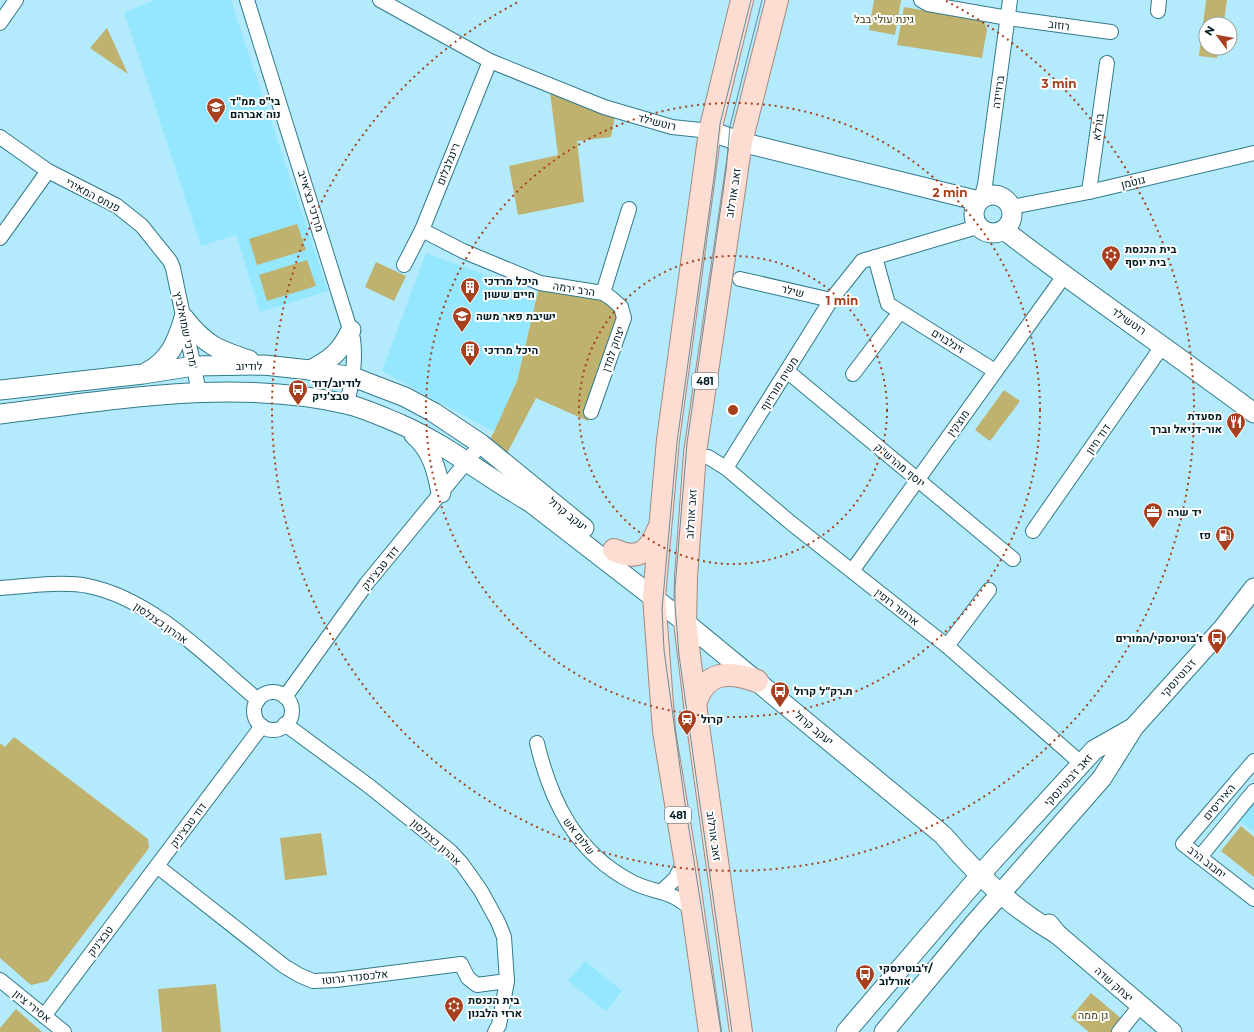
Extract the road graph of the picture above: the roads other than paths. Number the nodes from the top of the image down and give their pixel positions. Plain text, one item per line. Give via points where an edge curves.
1 (16, 0) edge
2 (247, 0) edge
3 (742, 0) edge
4 (777, 0) edge
5 (921, 0) edge
6 (1010, 0) edge
7 (383, 1) edge
8 (1008, 18) junction
9 (0, 23) edge
10 (1111, 32) dead end
11 (490, 61) junction
12 (1107, 63) dead end
13 (710, 131) junction
14 (0, 137) edge
15 (741, 142) junction
16 (1254, 154) edge
17 (48, 172) junction
18 (1089, 192) junction
19 (981, 204) junction
20 (1011, 207) junction
21 (629, 209) dead end
22 (422, 230) junction
23 (1004, 230) junction
24 (0, 238) edge
25 (874, 257) junction
26 (404, 265) dead end
27 (173, 268) joint
28 (1064, 276) junction
29 (740, 279) dead end
30 (603, 293) junction
31 (831, 300) junction
32 (900, 312) junction
33 (184, 318) junction
34 (351, 330) junction
35 (1163, 345) junction
36 (264, 365) junction
37 (194, 366) junction
38 (310, 370) junction
39 (787, 371) junction
40 (996, 371) junction
41 (143, 374) junction
42 (853, 374) dead end
43 (353, 377) junction
44 (0, 390) edge
45 (199, 392) junction
46 (348, 404) junction
47 (591, 412) dead end
48 (1254, 413) edge
49 (0, 414) edge
50 (401, 424) junction
51 (481, 444) junction
52 (708, 456) dead end
53 (467, 463) junction
54 (726, 468) junction
55 (918, 479) junction
56 (441, 493) junction
57 (661, 519) junction
58 (1033, 531) dead end
59 (614, 550) junction
60 (1013, 559) dead end
61 (852, 571) junction
62 (0, 588) edge
63 (1254, 588) edge
64 (654, 589) junction
65 (989, 590) dead end
66 (1254, 604) edge
67 (685, 622) junction
68 (1224, 628) junction
69 (947, 646) junction
70 (757, 682) junction
71 (285, 697) junction
72 (258, 700) junction
73 (695, 704) junction
74 (286, 724) junction
75 (262, 726) junction
76 (1134, 727) junction
77 (537, 743) dead end
78 (1254, 761) edge
79 (1082, 764) junction
80 (1254, 792) edge
81 (1183, 844) joint
82 (1200, 857) junction
83 (686, 859) junction
84 (157, 866) junction
85 (985, 870) junction
86 (1005, 888) junction
87 (662, 891) junction
88 (1254, 899) edge
89 (694, 912) junction
90 (1028, 916) junction
91 (973, 925) junction
92 (1057, 934) junction
93 (0, 980) edge
94 (507, 981) junction
95 (1140, 1006) junction
96 (44, 1016) junction
97 (64, 1032) edge
98 (495, 1032) edge
99 (710, 1032) edge
100 (741, 1032) edge
101 (846, 1032) edge
102 (884, 1032) edge
103 (1119, 1032) edge
104 (1172, 1032) edge

1 - 9 street
2 - 34 street, מרדכי בצ'אייב
3 - 13 main road, 481
4 - 15 main road, זאב אורלוב / 481
5 - 8 street, רוזוב via 928,4
6 - 8 street, ברויידה
7 - 11 street, רוטשילד
8 - 10 street, רוזוב
8 - 19 street, ברויידה
11 - 13 street, רוטשילד via 616,111 672,127
11 - 22 street, רינגלבלום
12 - 18 street, בורלא
13 - 15 main road, רוטשילד
13 - 57 main road, 481 via 668,440
14 - 17 street, פנחס המאירי
15 - 19 main road, רוטשילד via 951,194
15 - 67 main road, זאב אורלוב / 481 via 695,453
16 - 18 street, גוטמן
17 - 24 street
17 - 27 street, פנחס המאירי via 117,206 142,226
18 - 20 street, גוטמן
19 - 20 main road via 1004,198
19 - 23 main road via 987,233 999,233
19 - 25 street
20 - 23 main road via 1011,220
21 - 30 street, הרב ירמה
22 - 26 street, רינגלבלום
22 - 30 street, הרב ירמה via 463,251 540,282
23 - 28 main road, רוטשילד
25 - 31 street via 862,260
25 - 32 street, זיגלבוים via 888,304
27 - 33 street, מרדכי שמואלביץ'
28 - 35 main road, רוטשילד
28 - 40 street, מוצקין
29 - 31 street, שילר
30 - 47 street, יצחק למדן via 621,307 624,318
31 - 39 street, משיח מורזיוף
32 - 40 street, זיגלבוים
32 - 42 street
33 - 36 main road via 212,346
33 - 37 street, מרדכי שמואלביץ'
33 - 41 main road via 172,350 165,360
34 - 38 main road via 344,345 334,356
34 - 43 street, מרדכי בצ'אייב via 355,355
35 - 48 main road, רוטשילד
35 - 58 street, דוד חיון
36 - 37 main road, לודיוב
36 - 38 main road, לודיוב
37 - 41 main road, לודיוב
37 - 45 street, מרדכי שמואלביץ'
38 - 43 main road, לודיוב
39 - 54 street, משיח מורזיוף
39 - 55 street, יוסף מהרש"ק
40 - 55 street, מוצקין
41 - 44 main road, לודיוב
43 - 46 street, מרדכי בצ'אייב
43 - 51 main road, לודיוב via 405,397
45 - 46 main road via 301,395
45 - 49 main road
46 - 50 main road
50 - 53 main road
50 - 56 main road via 419,439 430,453
51 - 53 street, דוד טבצ'ניק
51 - 59 main road, יעקב קרול
52 - 54 street, ארתור רופין
53 - 56 street, דוד טבצ'ניק
53 - 64 main road, יעקב קרול via 530,502
54 - 61 street, ארתור רופין
55 - 60 street, יוסף מהרש"ק
55 - 61 street, מוצקין
56 - 71 street, דוד טבצ'ניק via 367,583
57 - 59 main road via 654,541 644,551 627,555
57 - 64 main road, 481
59 - 64 main road, יעקב קרול
61 - 69 street, ארתור רופין
62 - 72 street, אהרון כצנלסון via 87,586 120,596 178,633
63 - 68 main road
64 - 67 main road, יעקב קרול via 675,605
64 - 83 main road, 481 via 664,731
65 - 69 street
66 - 68 main road
67 - 70 main road, יעקב קרול
67 - 73 main road, זאב אורלוב / 481
68 - 76 main road, ז'בוטינסקי
69 - 79 street, ארתור רופין
70 - 73 main road via 738,675 724,674 708,681 700,691
70 - 85 main road, יעקב קרול
71 - 72 street via 275,692 266,693
71 - 74 street via 291,708
72 - 75 street via 254,714
73 - 100 main road, זאב אורלוב / 481
74 - 75 street via 274,730
74 - 94 street, אהרון כצנלסון via 387,800 462,864 481,891 504,937
75 - 84 street, דוד טבצ'ניק
76 - 79 main road, זאב ז'בוטינסקי via 1094,750
76 - 86 main road, זאב ז'בוטינסקי via 1102,778
77 - 87 street, שלום אש via 553,796 566,822 585,846 605,866 632,882 651,890
78 - 81 street, האיריסים
79 - 85 main road, זאב ז'בוטינסקי
80 - 82 street
81 - 82 street, יחבוב הרב
82 - 88 street, יחבוב הרב
83 - 87 street via 675,880
83 - 89 main road, 481
84 - 94 street, אלכסנדר גרוטו via 284,966 313,981 461,964 468,978 477,985
84 - 96 street, טבצ'ניק
85 - 86 main road, יצחק שדה
85 - 101 main road, זאב ז'בוטינסקי
86 - 90 main road, יצחק שדה
86 - 91 main road, זאב ז'בוטינסקי
86 - 92 main road, יצחק שדה via 1038,911
87 - 89 street, שלום אש via 684,902
89 - 99 main road, 481
90 - 91 main road via 1013,913 994,914
90 - 92 main road, יצחק שדה
91 - 102 main road, זאב ז'בוטינסקי
92 - 95 main road, יצחק שדה
93 - 96 street, אסירי ציון
94 - 98 street, אהרון כצנלסון via 499,1025
95 - 103 street
95 - 104 main road, יצחק שדה
96 - 97 street, אסירי ציון

